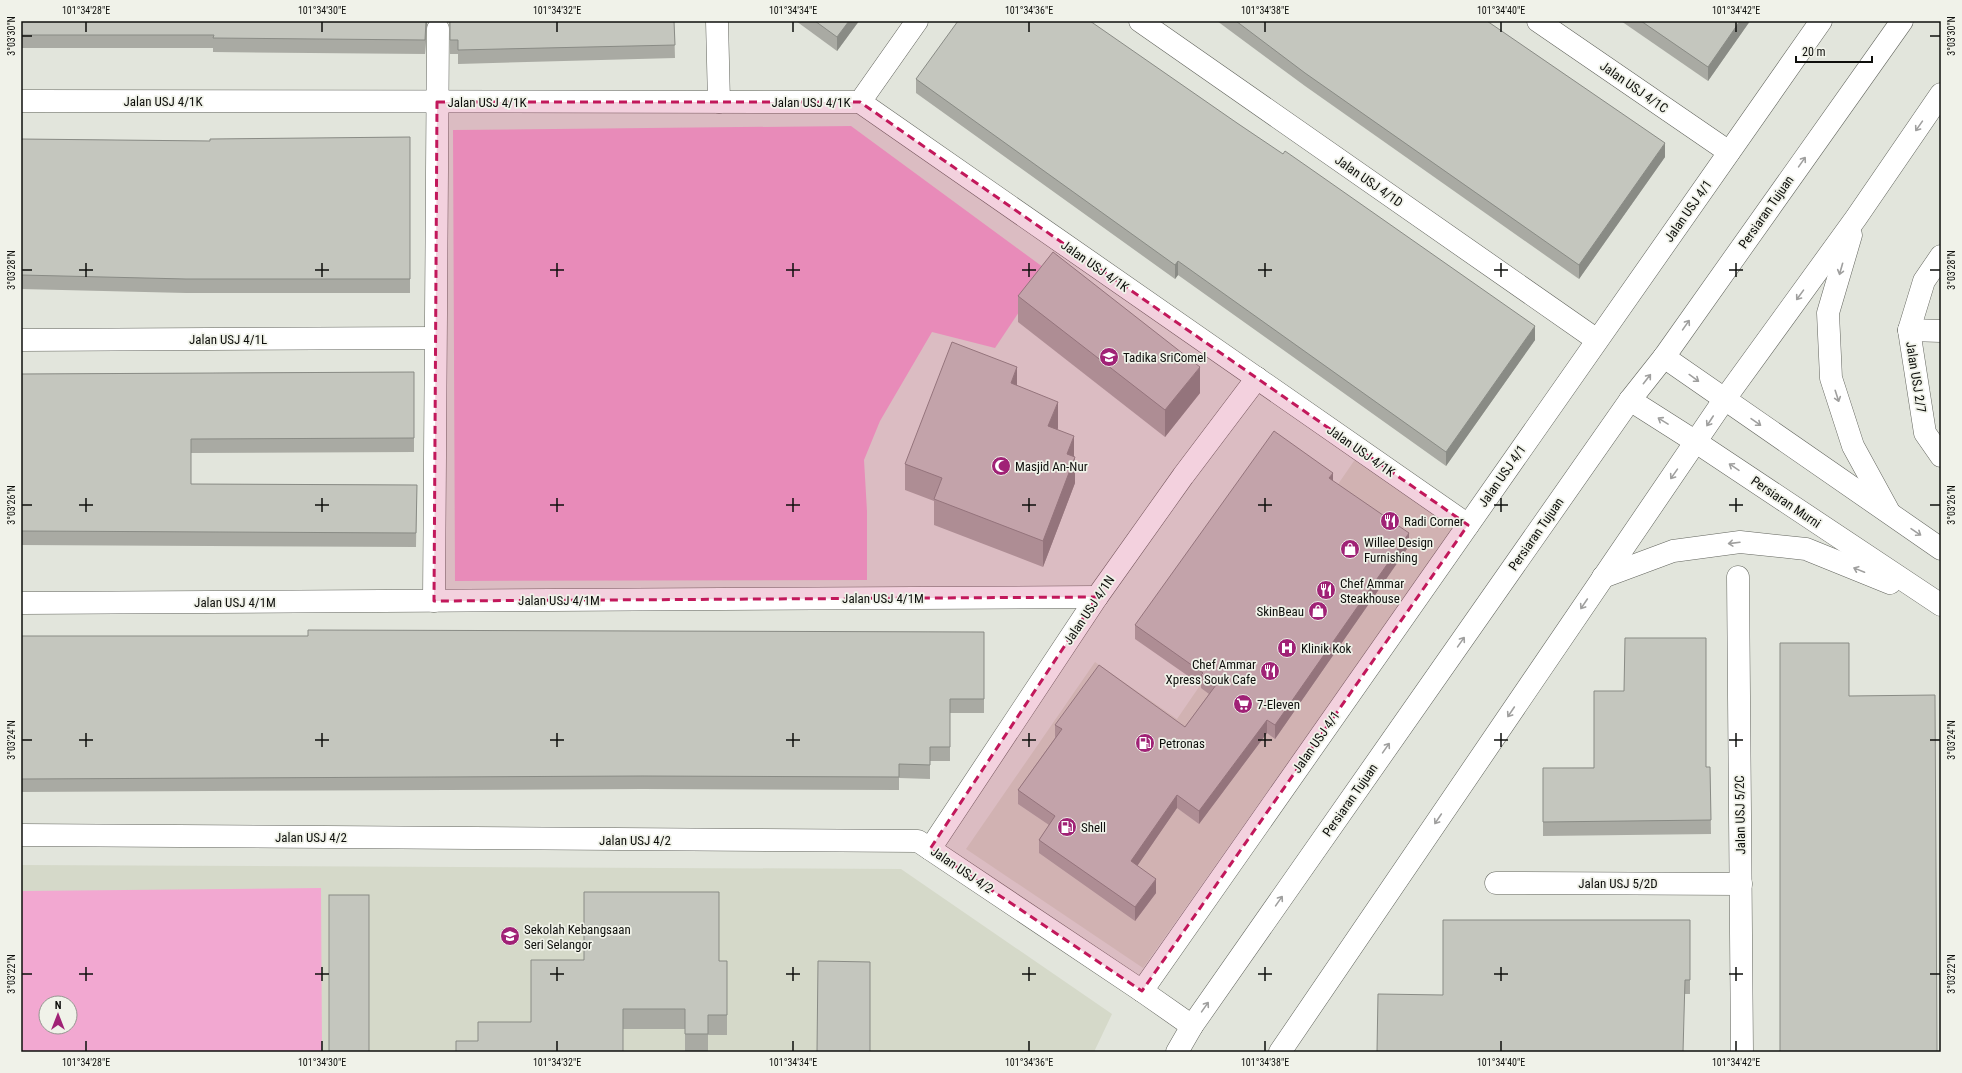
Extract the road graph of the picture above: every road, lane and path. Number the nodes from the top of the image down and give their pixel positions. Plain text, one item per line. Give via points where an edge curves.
1 (717, 21) edge
2 (917, 21) edge
3 (1140, 21) edge
4 (1538, 21) edge
5 (1821, 21) edge
6 (1902, 21) edge
7 (438, 29) dead end
8 (1941, 94) edge
9 (21, 101) edge
10 (437, 102) junction
11 (719, 102) junction
12 (860, 102) junction
13 (1729, 152) junction
14 (1856, 218) junction
15 (1941, 256) edge
16 (1909, 330) junction
17 (1941, 331) edge
18 (436, 338) junction
19 (21, 340) edge
20 (1598, 340) junction
21 (1664, 357) junction
22 (1257, 378) junction
23 (1630, 400) junction
24 (1724, 400) junction
25 (1696, 442) junction
26 (1941, 456) edge
27 (1890, 515) junction
28 (1468, 525) junction
29 (1941, 548) edge
30 (1603, 577) junction
31 (1738, 577) dead end
32 (1097, 597) junction
33 (434, 601) junction
34 (21, 603) edge
35 (1938, 603) edge
36 (21, 835) edge
37 (930, 849) junction
38 (1496, 883) dead end
39 (1740, 884) junction
40 (1142, 991) junction
41 (1192, 1026) junction
42 (1177, 1052) edge
43 (1280, 1052) edge
44 (1742, 1052) edge

1 - 11 street
2 - 12 street
3 - 20 street, Jalan USJ 4/1D
4 - 13 street, Jalan USJ 4/1C
5 - 13 street, Jalan USJ 4/1
21 -> 6 street, Persiaran Tujuan
7 - 10 street
8 -> 14 street
9 - 10 street, Jalan USJ 4/1K
10 - 11 street, Jalan USJ 4/1K
10 - 18 street
11 - 12 street, Jalan USJ 4/1K
12 - 22 street, Jalan USJ 4/1K
13 - 20 street, Jalan USJ 4/1
14 -> 24 street
14 -> 27 street via 1828,313 1831,378 1853,446
15 - 16 street, Jalan USJ 2/7 via 1924,280
16 - 17 street
16 - 26 street, Jalan USJ 2/7 via 1925,433
18 - 19 street, Jalan USJ 4/1L
18 - 33 street
20 - 28 street, Jalan USJ 4/1
23 -> 21 street, Persiaran Tujuan
21 -> 24 street
22 - 28 street, Jalan USJ 4/1K
22 - 32 street, Jalan USJ 4/1N
25 -> 23 street, Persiaran Murni
41 -> 23 street, Persiaran Tujuan
24 -> 25 street
24 -> 27 street
25 -> 30 street
35 -> 25 street, Persiaran Murni
27 -> 29 street
28 - 40 street, Jalan USJ 4/1
35 -> 30 street via 1806,549 1740,542 1673,551
30 -> 43 street
31 - 39 street, Jalan USJ 5/2C
32 - 33 street, Jalan USJ 4/1M
32 - 37 street, Jalan USJ 4/1N
33 - 34 street, Jalan USJ 4/1M
36 - 37 street, Jalan USJ 4/2 via 918,841
37 - 40 street, Jalan USJ 4/2
38 - 39 street, Jalan USJ 5/2D
39 - 44 street, Jalan USJ 5/2C
40 - 41 street, Jalan USJ 4/2
41 - 42 street, Persiaran Tujuan

